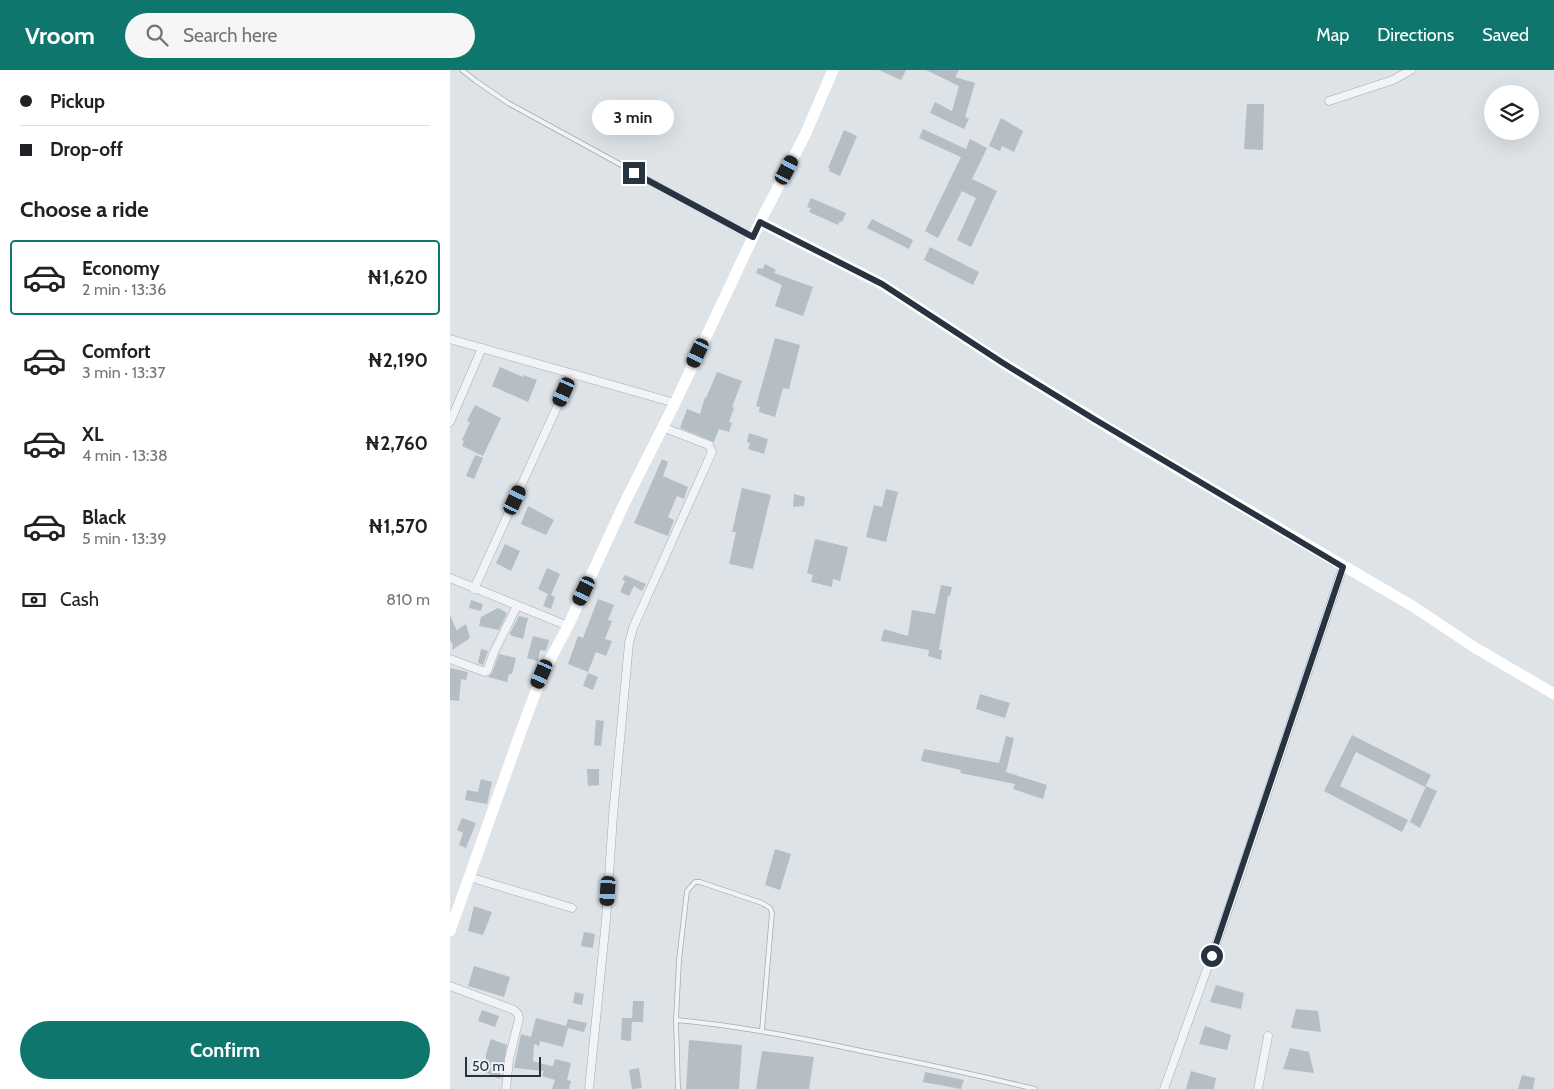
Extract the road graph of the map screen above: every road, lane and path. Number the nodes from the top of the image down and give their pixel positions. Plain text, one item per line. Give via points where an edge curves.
1 (462, 70) edge
2 (833, 70) edge
3 (1411, 70) edge
4 (1329, 101) dead end
5 (760, 222) junction
6 (753, 237) junction
7 (450, 338) edge
8 (482, 348) junction
9 (572, 374) junction
10 (675, 403) junction
11 (450, 422) edge
12 (662, 427) junction
13 (1343, 567) junction
14 (450, 578) edge
15 (474, 589) junction
16 (517, 606) junction
17 (568, 626) junction
18 (450, 660) edge
19 (1554, 694) edge
20 (469, 877) junction
21 (572, 908) dead end
22 (450, 931) edge
23 (450, 986) edge
24 (676, 1020) junction
25 (762, 1030) junction
26 (1268, 1036) dead end
27 (506, 1089) edge
28 (589, 1089) edge
29 (678, 1089) edge
30 (1035, 1089) edge
31 (1164, 1089) edge
32 (1258, 1089) edge

1 - 6 lane via 508,103
2 - 5 street via 805,135
3 - 4 street via 1393,80
5 - 6 street
5 - 13 street via 882,284 1003,363
6 - 10 street
7 - 8 street
8 - 9 street
8 - 11 street
9 - 10 street
9 - 15 street
10 - 12 street
12 - 17 street
12 - 28 street via 709,445 712,452 629,643
13 - 19 street
13 - 31 street via 1231,902
14 - 15 street
15 - 16 street
16 - 17 street
16 - 18 street via 487,671
17 - 20 street via 535,692
20 - 21 street
20 - 22 street
23 - 27 street via 518,1014
24 - 25 lane
24 - 25 lane via 687,892 695,882 700,882 770,908
24 - 29 lane
25 - 30 lane
26 - 32 street

